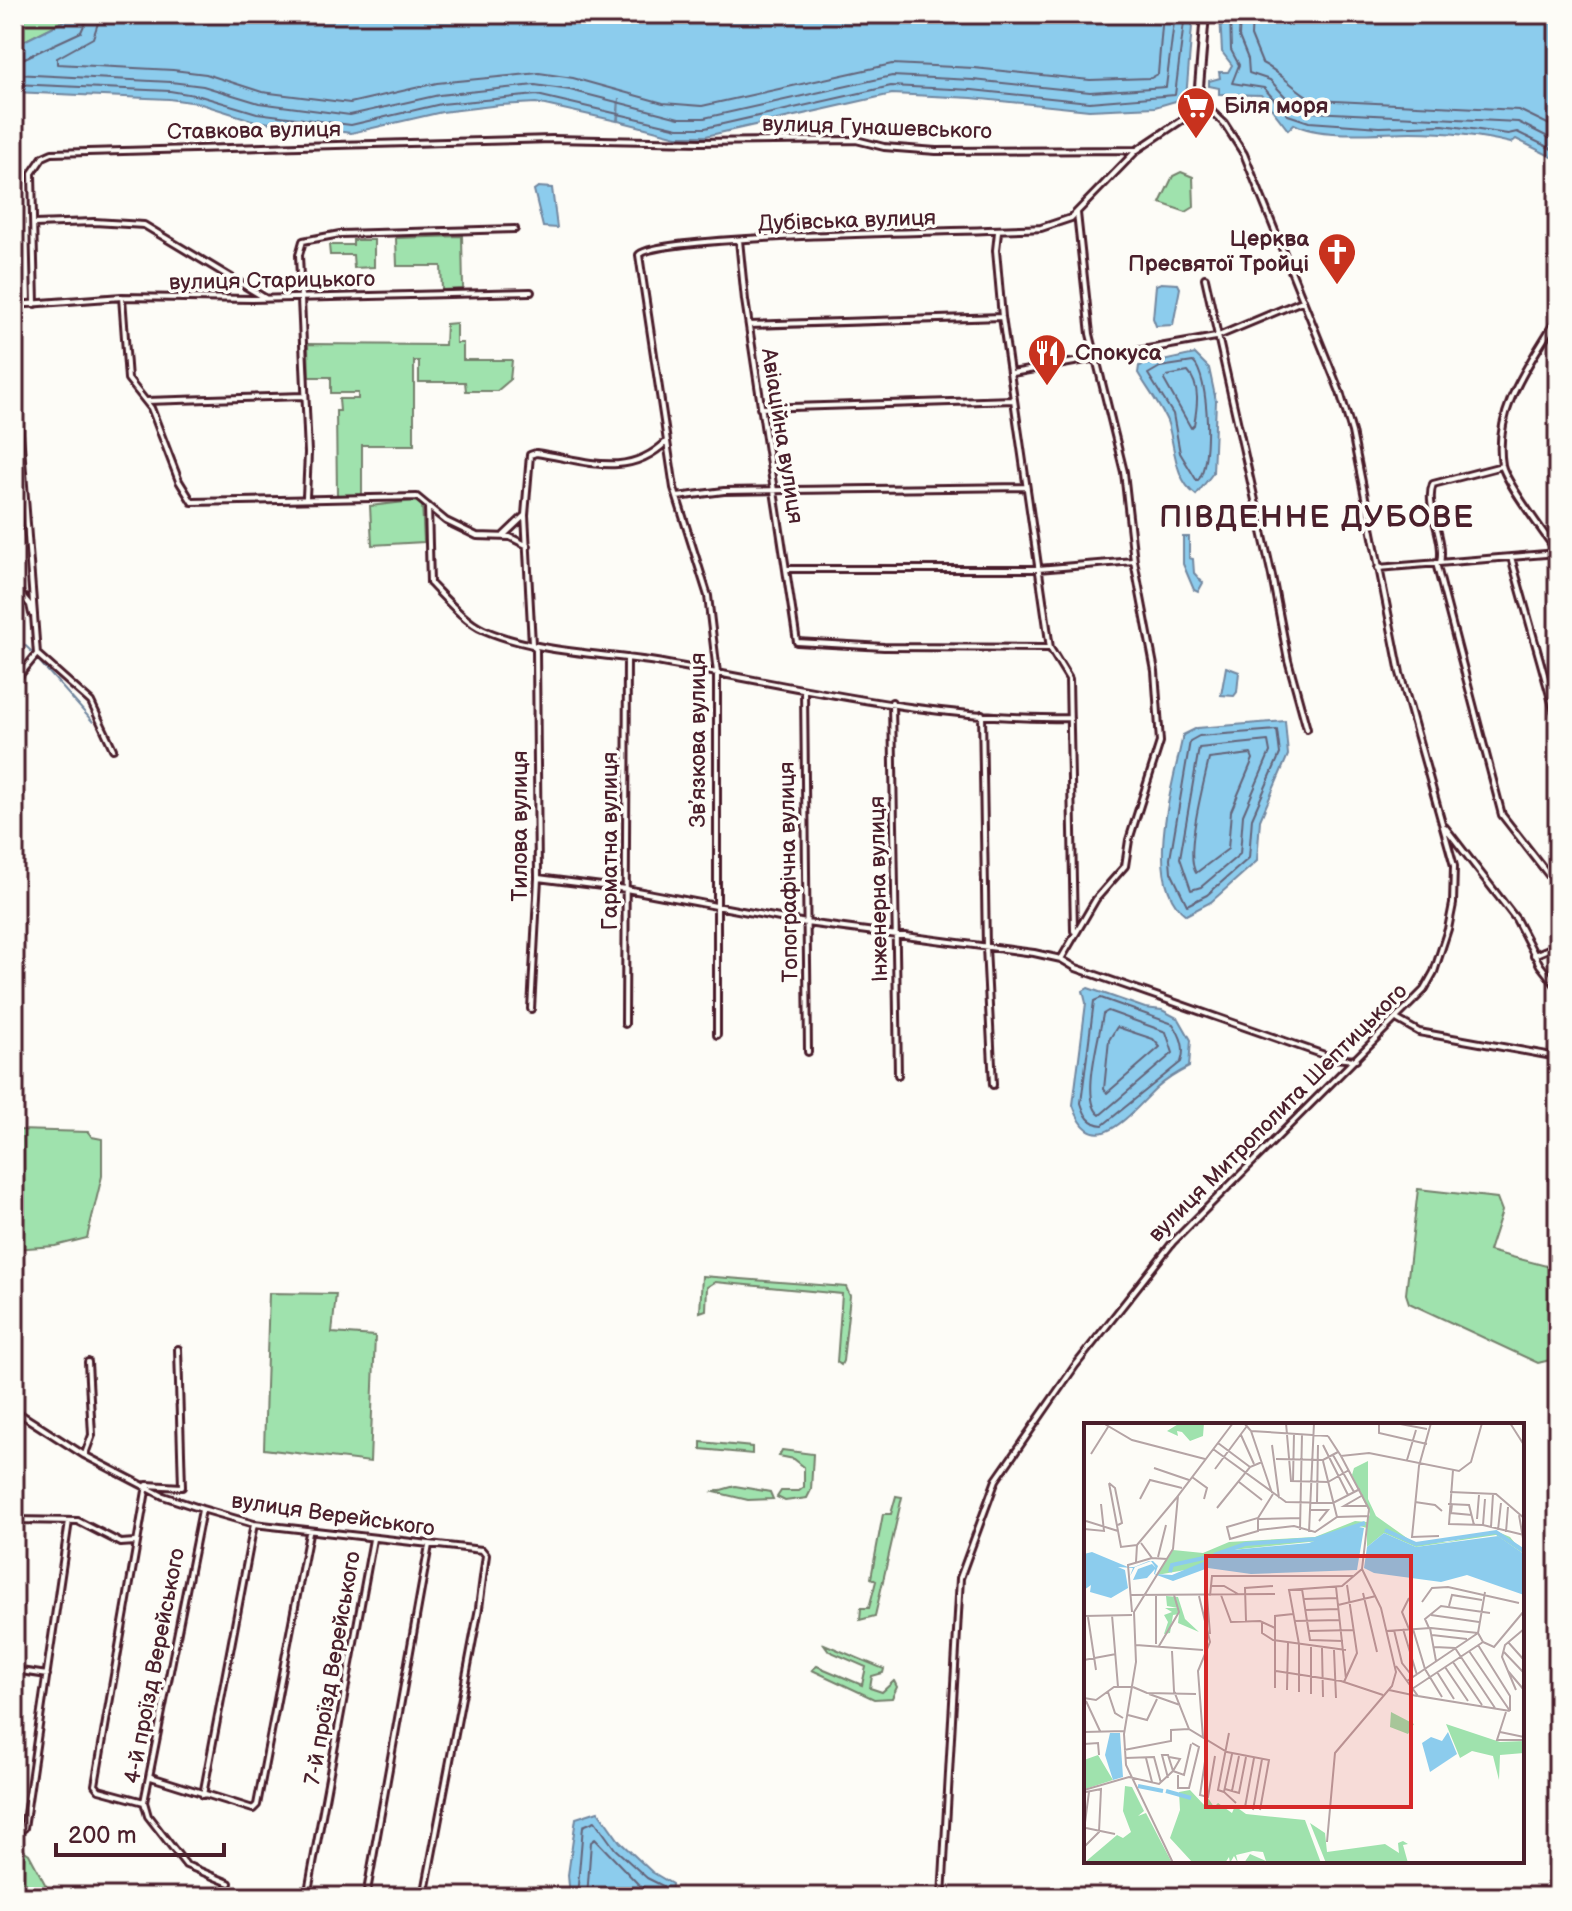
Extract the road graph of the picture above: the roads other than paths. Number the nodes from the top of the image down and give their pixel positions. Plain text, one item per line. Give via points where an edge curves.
1 (1205, 14) edge
2 (1198, 99) junction
3 (617, 139) joint
4 (1137, 150) junction
5 (1077, 213) junction
6 (33, 224) junction
7 (515, 229) dead end
8 (998, 232) junction
9 (739, 240) junction
10 (1205, 278) dead end
11 (253, 291) junction
12 (531, 292) dead end
13 (122, 297) junction
14 (303, 297) junction
15 (252, 299) junction
16 (267, 299) junction
17 (1302, 301) junction
18 (35, 304) junction
19 (14, 305) edge
20 (1002, 317) junction
21 (1557, 318) edge
22 (749, 325) junction
23 (1216, 337) junction
24 (14, 355) edge
25 (1094, 360) junction
26 (1012, 373) junction
27 (305, 396) junction
28 (1014, 400) junction
29 (146, 401) junction
30 (760, 408) junction
31 (667, 441) junction
32 (669, 452) joint
33 (1502, 466) junction
34 (1026, 487) junction
35 (775, 489) junction
36 (306, 497) junction
37 (676, 497) junction
38 (428, 506) junction
39 (525, 515) junction
40 (502, 536) junction
41 (528, 546) junction
42 (1558, 553) edge
43 (1511, 557) junction
44 (1134, 561) junction
45 (1438, 563) junction
46 (1378, 568) junction
47 (786, 569) junction
48 (1038, 569) junction
49 (14, 586) edge
50 (32, 595) junction
51 (25, 598) junction
52 (532, 644) junction
53 (1050, 648) junction
54 (37, 654) junction
55 (627, 658) junction
56 (717, 673) junction
57 (14, 682) edge
58 (804, 691) junction
59 (892, 702) junction
60 (982, 714) junction
61 (1070, 718) junction
62 (1558, 724) edge
63 (1307, 729) dead end
64 (113, 749) dead end
65 (1442, 822) junction
66 (538, 878) junction
67 (1558, 887) edge
68 (626, 889) junction
69 (715, 907) junction
70 (806, 923) junction
71 (1074, 933) junction
72 (896, 936) junction
73 (1558, 945) edge
74 (986, 947) junction
75 (1534, 955) junction
76 (1061, 959) junction
77 (1558, 988) edge
78 (531, 1009) dead end
79 (1398, 1020) junction
80 (625, 1024) dead end
81 (717, 1035) dead end
82 (808, 1052) dead end
83 (1558, 1057) edge
84 (1359, 1059) junction
85 (898, 1075) dead end
86 (993, 1085) dead end
87 (178, 1349) dead end
88 (88, 1362) dead end
89 (14, 1410) edge
90 (84, 1455) junction
91 (147, 1485) junction
92 (202, 1509) junction
93 (14, 1520) edge
94 (69, 1521) junction
95 (254, 1524) junction
96 (309, 1532) junction
97 (373, 1539) junction
98 (135, 1542) junction
99 (429, 1545) junction
100 (14, 1670) edge
101 (47, 1675) junction
102 (151, 1777) junction
103 (203, 1795) junction
104 (144, 1802) junction
105 (14, 1834) edge
106 (229, 1883) dead end
107 (307, 1897) edge
108 (366, 1897) edge
109 (424, 1897) edge
110 (942, 1897) edge

1 - 2 street
2 - 4 street, Дубівська вулиця via 1182,120
2 - 17 street, вулиця Митрополита Шептицького via 1221,119 1240,147
3 - 4 street, вулиця Гунашевського via 856,140 936,151
3 - 6 street, Ставкова вулиця via 52,153 32,173
4 - 5 street, Дубівська вулиця
5 - 8 street, Дубівська вулиця via 1041,228
5 - 25 street
6 - 11 street via 144,225
6 - 18 street, Ставкова вулиця
7 - 14 street via 340,234 303,241
8 - 9 street, Дубівська вулиця
8 - 20 street
9 - 22 street, Авіаційна вулиця
9 - 31 street, Дубівська вулиця via 648,248 639,255
10 - 23 street
11 - 15 street
11 - 16 street
12 - 14 street, вулиця Старицького
13 - 15 street, вулиця Старицького
13 - 18 street, вулиця Старицького
13 - 29 street via 128,379
14 - 16 street, вулиця Старицького
14 - 27 street
15 - 16 street, вулиця Старицького
17 - 23 street
17 - 46 street, вулиця Митрополита Шептицького via 1352,432
18 - 19 street, вулиця Старицького
20 - 22 street
20 - 26 street
21 - 33 street via 1505,411 1500,428
22 - 30 street, Авіаційна вулиця
23 - 25 street
23 - 63 street
24 - 50 street
25 - 26 street
25 - 44 street via 1124,472
26 - 28 street
27 - 29 street
27 - 36 street
28 - 30 street
28 - 34 street
29 - 36 street via 192,502
30 - 35 street, Авіаційна вулиця
31 - 32 street, Дубівська вулиця
31 - 39 street, Тилова вулиця via 649,458 609,466 530,455
32 - 37 street, Звʼязкова вулиця
33 - 42 street
33 - 45 street via 1433,484 1430,499 1441,539
34 - 35 street
34 - 48 street
35 - 37 street
35 - 47 street, Авіаційна вулиця
36 - 38 street via 417,497
37 - 56 street, Звʼязкова вулиця via 708,596
38 - 40 street via 477,536
38 - 52 street via 430,583 480,629
39 - 40 street
39 - 41 street, Тилова вулиця
40 - 41 street
41 - 52 street, Тилова вулиця
42 - 43 street
43 - 45 street
43 - 62 street
44 - 48 street
44 - 71 street via 1155,671 1160,742 1125,866
45 - 46 street
45 - 67 street via 1502,815
46 - 65 street, вулиця Митрополита Шептицького via 1400,673
47 - 48 street
47 - 53 street, Авіаційна вулиця via 794,638 800,644
48 - 53 street
49 - 51 street
50 - 51 street
50 - 54 street
51 - 54 street
52 - 55 street
52 - 66 street, Тилова вулиця
53 - 61 street via 1068,673
54 - 57 street
54 - 64 street via 91,702
55 - 56 street
55 - 68 street, Гарматна вулиця
56 - 58 street
56 - 69 street, Звʼязкова вулиця
58 - 59 street
58 - 70 street, Топографічна вулиця
59 - 60 street
59 - 72 street, Інженерна вулиця
60 - 61 street
60 - 74 street
61 - 71 street
65 - 75 street via 1516,919
65 - 79 street, вулиця Митрополита Шептицького via 1454,866 1453,904 1434,972
66 - 68 street
66 - 78 street, Тилова вулиця
68 - 69 street
68 - 80 street, Гарматна вулиця
69 - 70 street
69 - 81 street, Звʼязкова вулиця
70 - 72 street
70 - 82 street, Топографічна вулиця
71 - 76 street
72 - 74 street
72 - 85 street, Інженерна вулиця
73 - 75 street
74 - 76 street
74 - 86 street
75 - 77 street
76 - 84 street via 1322,1054
79 - 83 street via 1419,1032
79 - 84 street, вулиця Митрополита Шептицького
84 - 110 street, вулиця Митрополита Шептицького via 1173,1242 1075,1366 996,1480 960,1578
87 - 91 street via 182,1487
88 - 90 street via 92,1435
89 - 90 street, вулиця Верейського
90 - 91 street, вулиця Верейського
91 - 92 street, вулиця Верейського
91 - 98 street
92 - 95 street, вулиця Верейського
92 - 102 street, 4-й проїзд Верейського
93 - 94 street
94 - 98 street via 121,1543
94 - 101 street
95 - 96 street, вулиця Верейського
95 - 103 street
96 - 97 street, вулиця Верейського
96 - 103 street via 253,1809
97 - 99 street, вулиця Верейського
97 - 107 street, 7-й проїзд Верейського
98 - 104 street via 95,1785
99 - 108 street
99 - 109 street, вулиця Верейського via 482,1550 486,1555
100 - 101 street
101 - 105 street via 24,1828
102 - 103 street
102 - 104 street, 4-й проїзд Верейського
104 - 106 street, 4-й проїзд Верейського via 148,1816 186,1865

